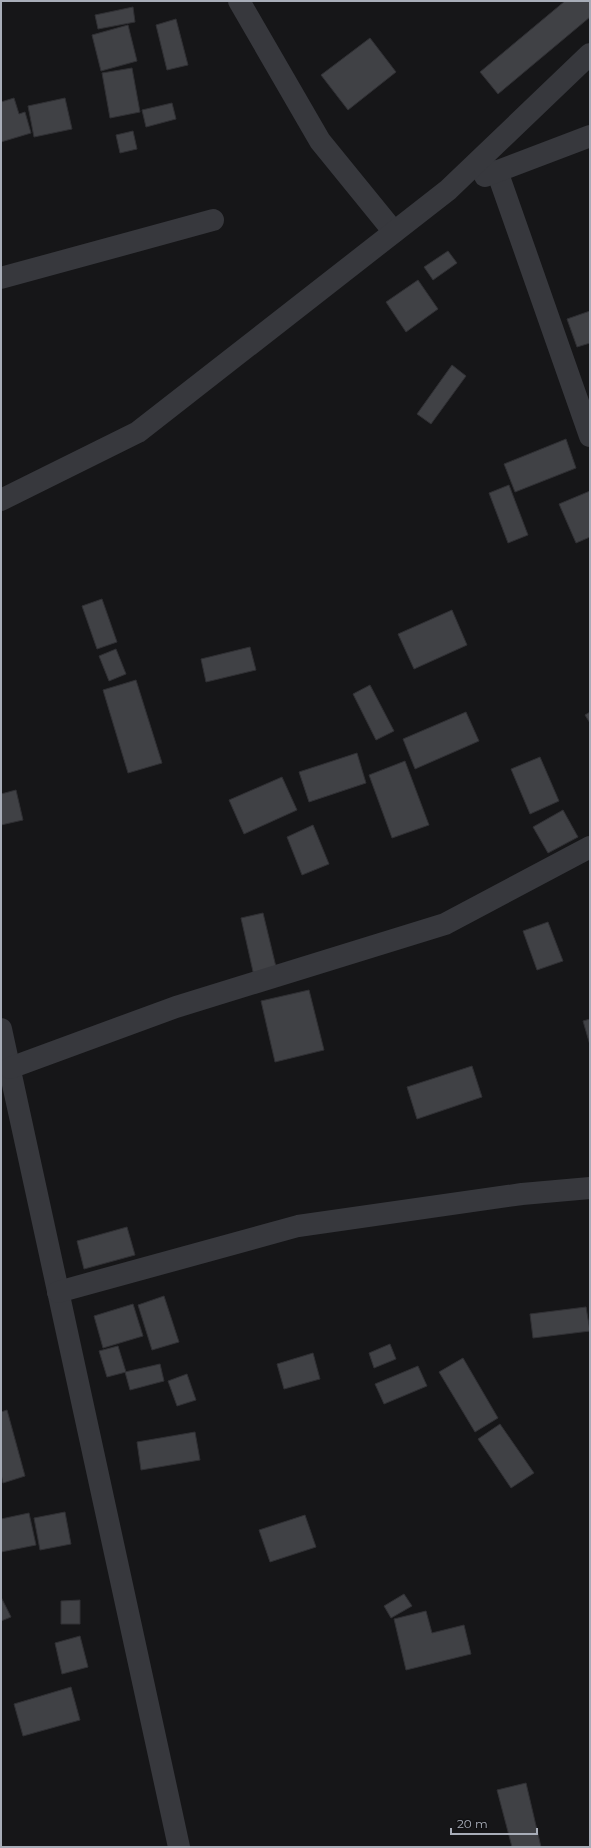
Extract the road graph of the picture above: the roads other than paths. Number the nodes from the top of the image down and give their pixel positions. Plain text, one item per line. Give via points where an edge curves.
1 (239, 1) edge
2 (590, 54) edge
3 (590, 136) edge
4 (497, 171) junction
5 (448, 190) junction
6 (213, 220) dead end
7 (394, 232) junction
8 (1, 278) edge
9 (590, 436) edge
10 (1, 500) edge
11 (590, 847) edge
12 (1, 1029) edge
13 (10, 1068) junction
14 (590, 1188) edge
15 (58, 1292) junction
16 (179, 1847) edge

1 - 7 street via 320,141
2 - 5 street
3 - 4 street
4 - 5 street
4 - 9 street
5 - 7 street
6 - 8 street
7 - 10 street via 138,432
11 - 13 street via 445,924 176,1007
12 - 13 street
13 - 15 street
14 - 15 street via 522,1194 298,1226
15 - 16 street

